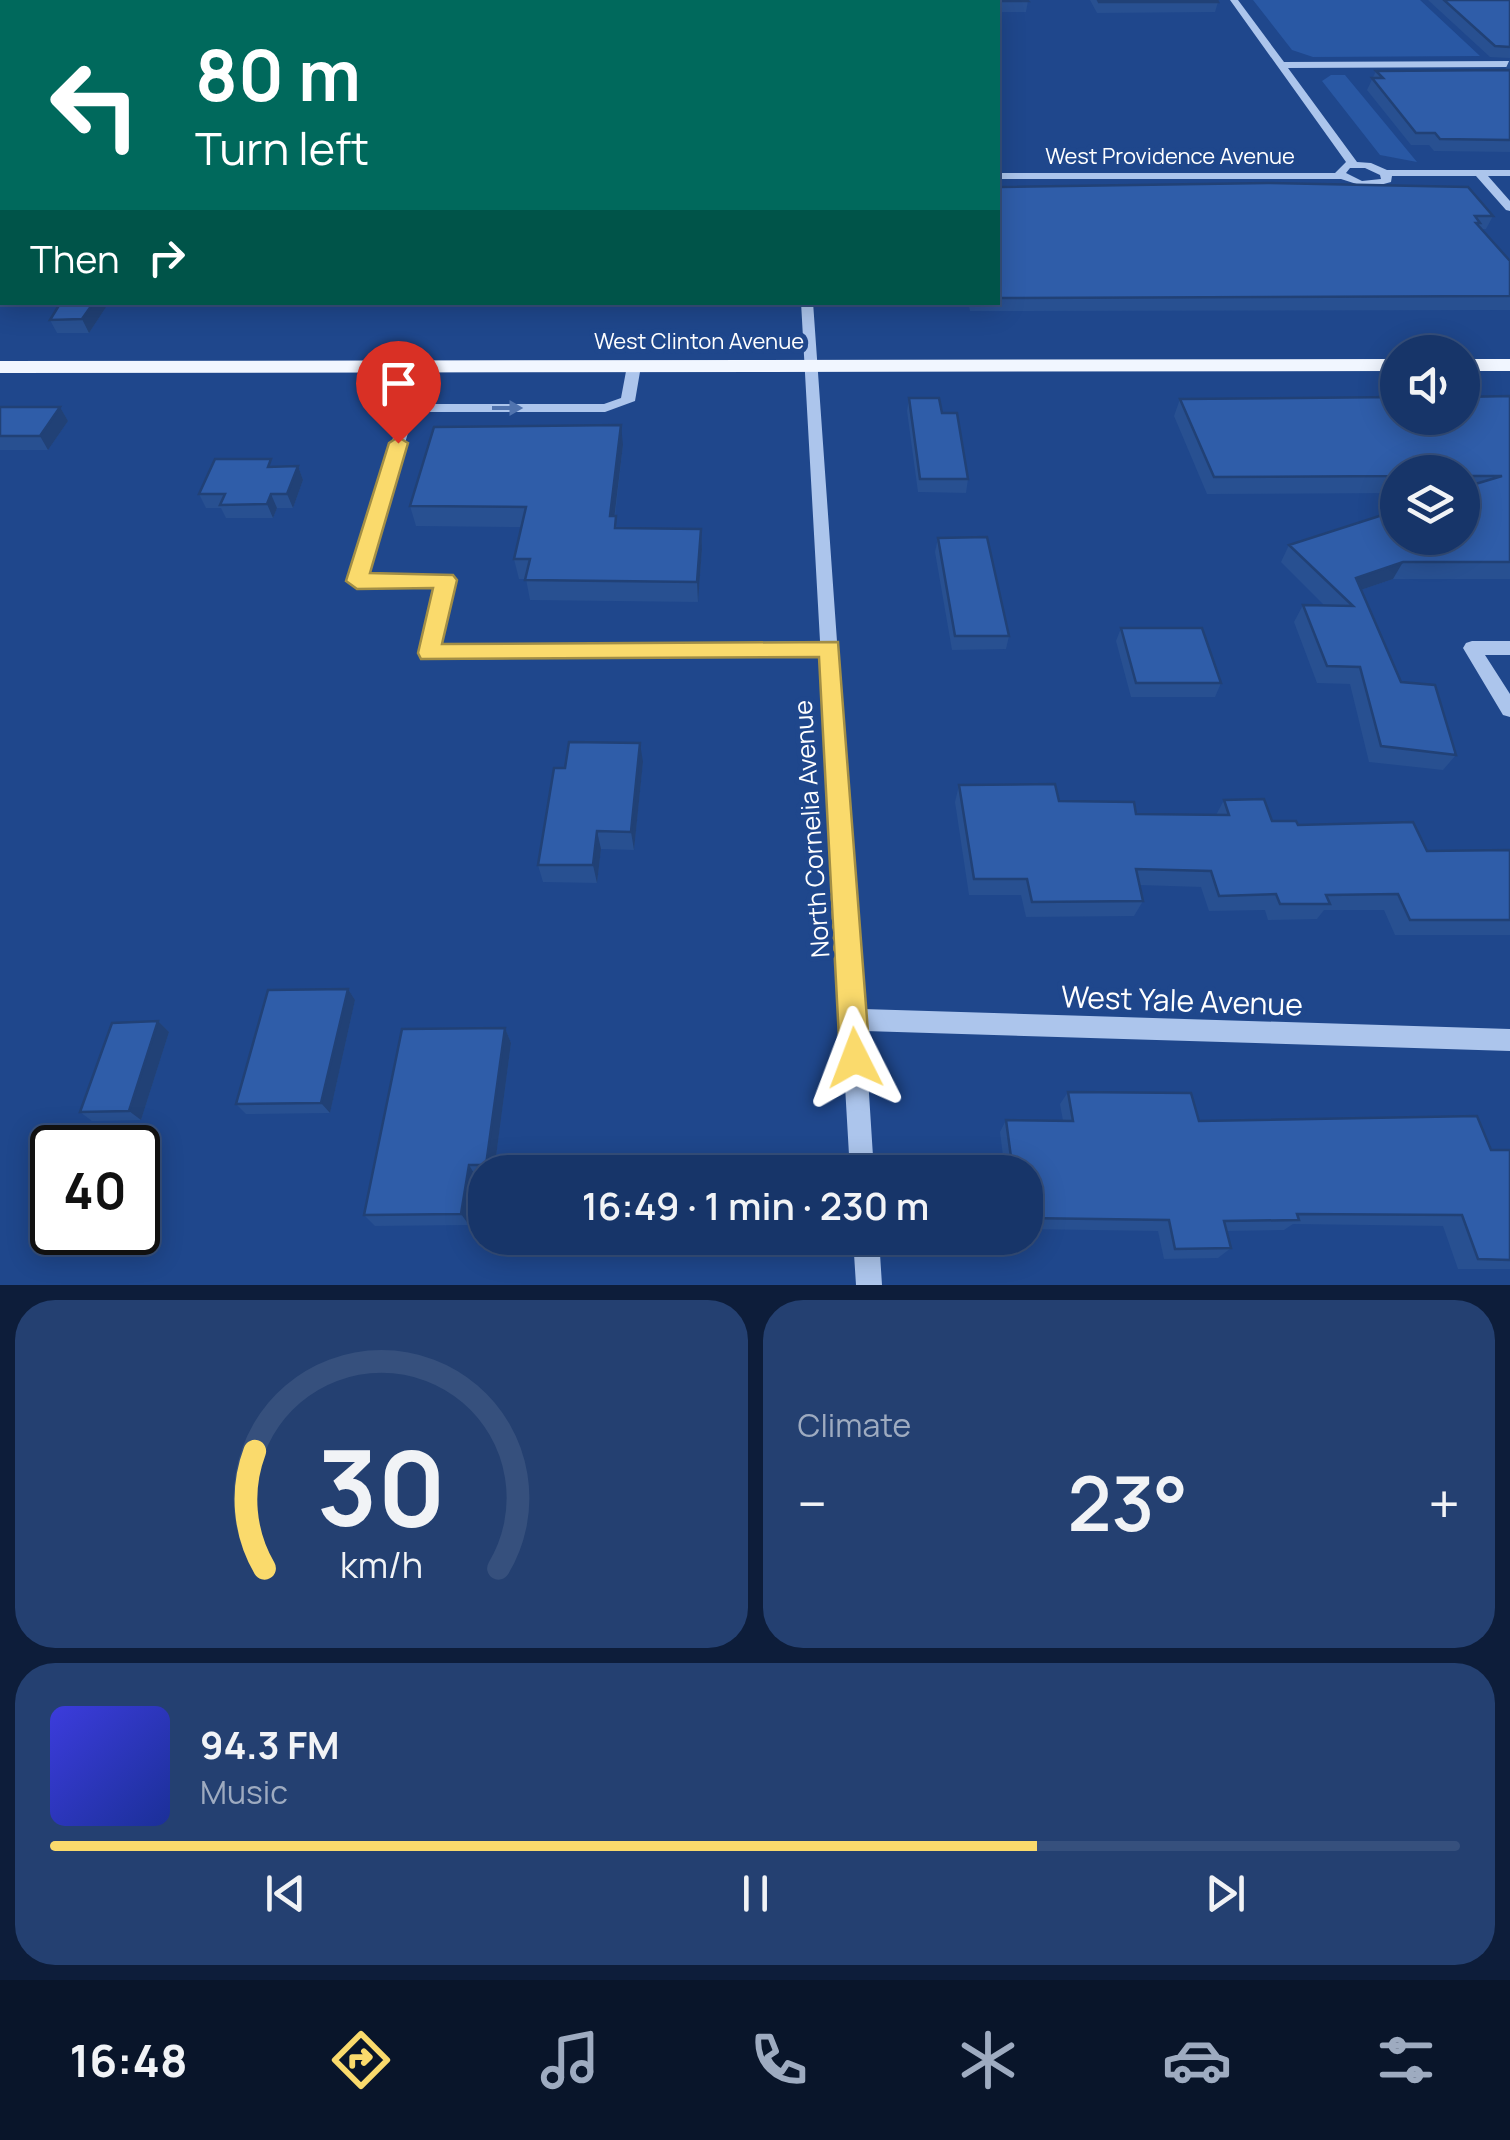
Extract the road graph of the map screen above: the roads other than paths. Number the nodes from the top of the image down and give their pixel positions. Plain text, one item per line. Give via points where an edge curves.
1 (1234, 0) edge
2 (1510, 64) edge
3 (1282, 65) junction
4 (1353, 164) junction
5 (1384, 173) junction
6 (1479, 173) junction
7 (1510, 173) edge
8 (1000, 176) edge
9 (1342, 176) junction
10 (1510, 208) edge
11 (807, 305) edge
12 (1380, 365) edge
13 (1480, 365) edge
14 (1510, 365) edge
15 (421, 366) junction
16 (634, 366) junction
17 (811, 366) junction
18 (0, 367) edge
19 (409, 408) junction
20 (830, 648) junction
21 (1510, 648) edge
22 (1510, 710) edge
23 (853, 1020) junction
24 (1510, 1040) edge
25 (861, 1155) edge
26 (867, 1255) edge
27 (869, 1285) edge

1 - 3 street
2 - 3 street
3 - 4 street
4 - 5 street
4 - 9 street via 1342,166
5 - 6 street
5 - 9 street, West Providence Avenue via 1387,180 1378,185
6 - 7 street
6 - 10 street
8 - 9 street, West Providence Avenue
11 - 17 street, North Cornelia Avenue
12 - 17 main road, West Clinton Avenue
13 - 14 main road
15 - 16 main road, West Clinton Avenue
15 - 18 main road, West Clinton Avenue
15 - 19 street
16 - 17 main road, West Clinton Avenue
19 -> 16 street via 605,408 628,401
17 - 20 street, North Cornelia Avenue
19 - 20 street via 357,581 446,580 429,653
20 - 23 street, North Cornelia Avenue
21 - 22 street via 1472,648
23 - 24 street, West Yale Avenue
23 - 25 street, North Cornelia Avenue
26 - 27 street

